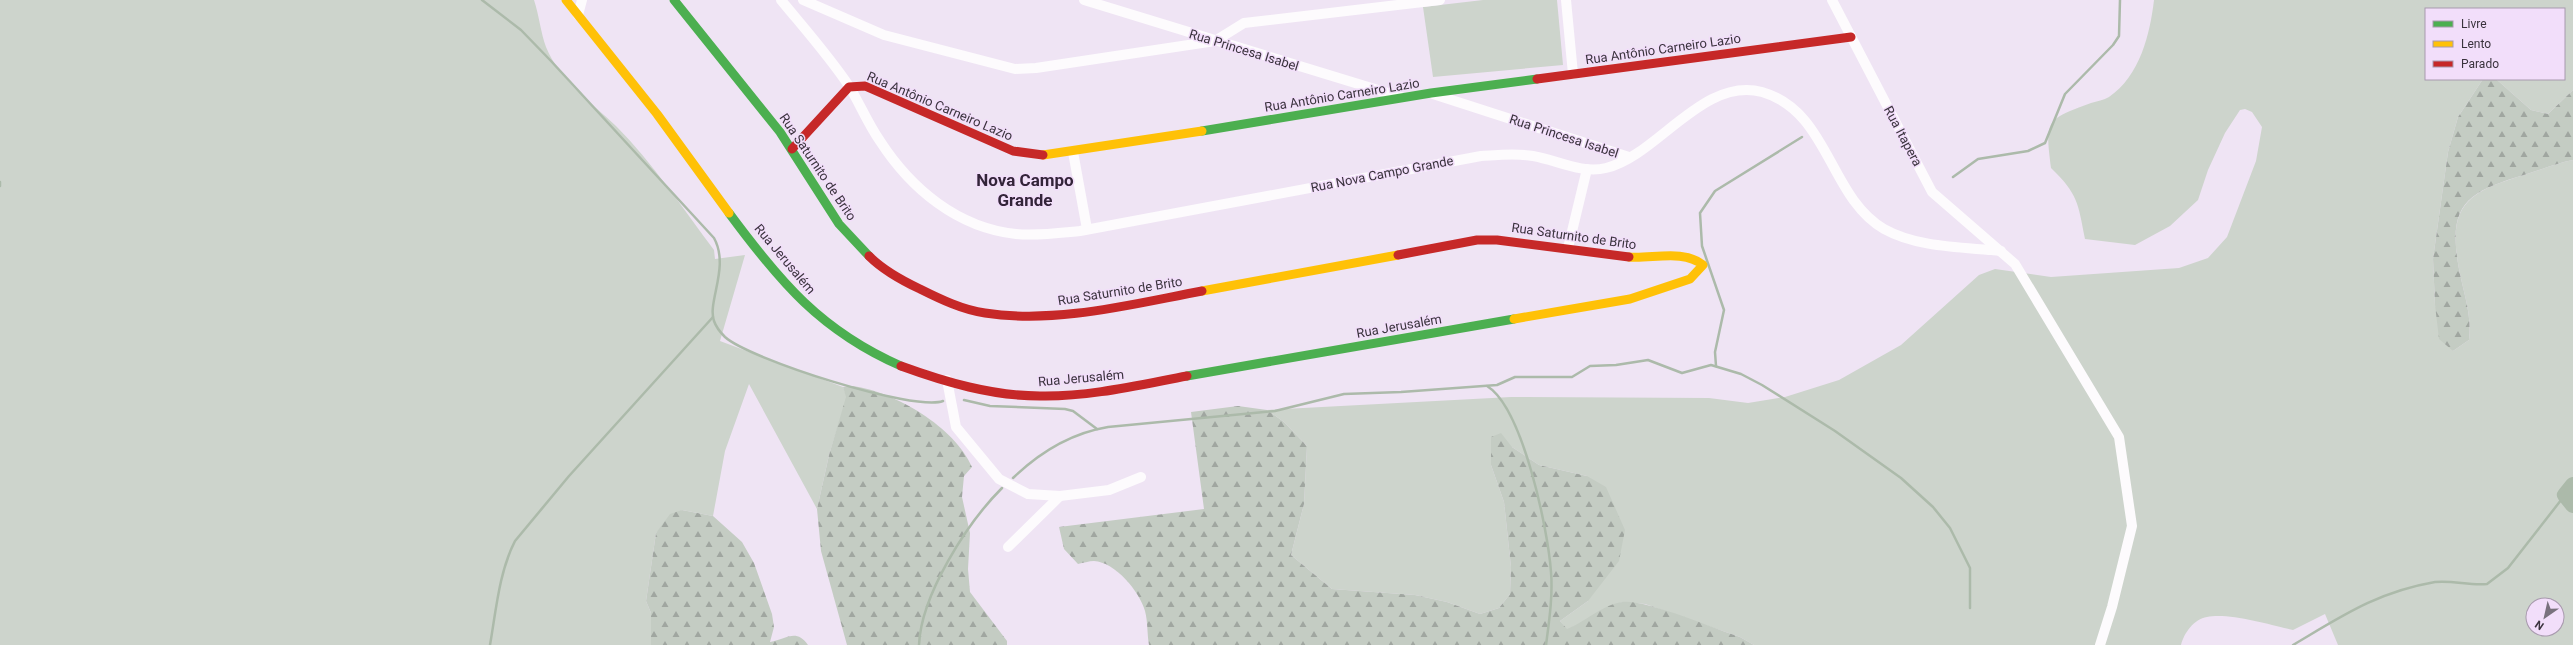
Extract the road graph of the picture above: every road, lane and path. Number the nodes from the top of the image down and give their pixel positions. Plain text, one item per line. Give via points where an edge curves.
1 (566, 0) edge
2 (582, 0) edge
3 (674, 0) edge
4 (781, 0) edge
5 (803, 0) edge
6 (1084, 0) edge
7 (1440, 0) edge
8 (1566, 0) edge
9 (1832, 0) edge
10 (578, 15) junction
11 (1851, 36) junction
12 (1215, 41) junction
13 (1573, 74) junction
14 (849, 87) junction
15 (1431, 94) junction
16 (1405, 98) junction
17 (792, 149) junction
18 (1073, 152) junction
19 (1629, 157) junction
20 (1587, 169) junction
21 (1087, 229) junction
22 (1568, 248) junction
23 (2001, 252) junction
24 (1703, 265) joint
25 (947, 380) junction
26 (1141, 477) dead end
27 (1060, 496) junction
28 (1008, 547) dead end
29 (2100, 645) edge

1 - 10 street, Rua Jerusalém
2 - 10 street
3 - 17 street, Rua Saturnito de Brito
4 - 14 street, Rua Nova Campo Grande
5 - 12 street via 884,36 1015,69
6 - 12 street, Rua Princesa Isabel
7 - 12 street via 1244,23
8 - 13 street
9 - 11 street, Rua Itapera
10 - 25 street, Rua Jerusalém via 664,122 762,255 799,299 878,358 923,375
11 - 13 street, Rua Antônio Carneiro Lazio
11 - 23 street, Rua Itapera via 1932,192
12 - 16 street, Rua Princesa Isabel
13 - 15 street, Rua Antônio Carneiro Lazio
14 - 17 street
14 - 18 street, Rua Antônio Carneiro Lazio via 865,86 1013,151 1044,155
14 - 21 street, Rua Nova Campo Grande via 863,115 886,150 932,200 955,216 985,228 1016,234 1050,234
15 - 16 street, Rua Antônio Carneiro Lazio
15 - 19 street, Rua Princesa Isabel
16 - 18 street, Rua Antônio Carneiro Lazio
17 - 22 street, Rua Saturnito de Brito via 839,224 871,258 908,283 945,301 984,313 1019,316 1088,312 1477,240 1524,240
18 - 21 street
19 - 20 street, Rua Nova Campo Grande via 1606,168
19 - 23 street, Rua Nova Campo Grande via 1706,103 1725,93 1743,89 1762,92 1782,100 1801,116 1816,135 1856,203 1883,229 1908,240
20 - 21 street, Rua Nova Campo Grande via 1522,154 1481,156
20 - 22 street
22 - 24 street, Rua Saturnito de Brito via 1628,258 1688,256 1698,259
23 - 29 street, Rua Itapera via 2016,264 2119,437 2132,526
24 - 25 street, Rua Jerusalém via 1690,279 1630,299 1098,392 1057,396 1020,395
25 - 27 street via 956,427 999,479 1028,494
26 - 27 street via 1109,490
27 - 28 street

